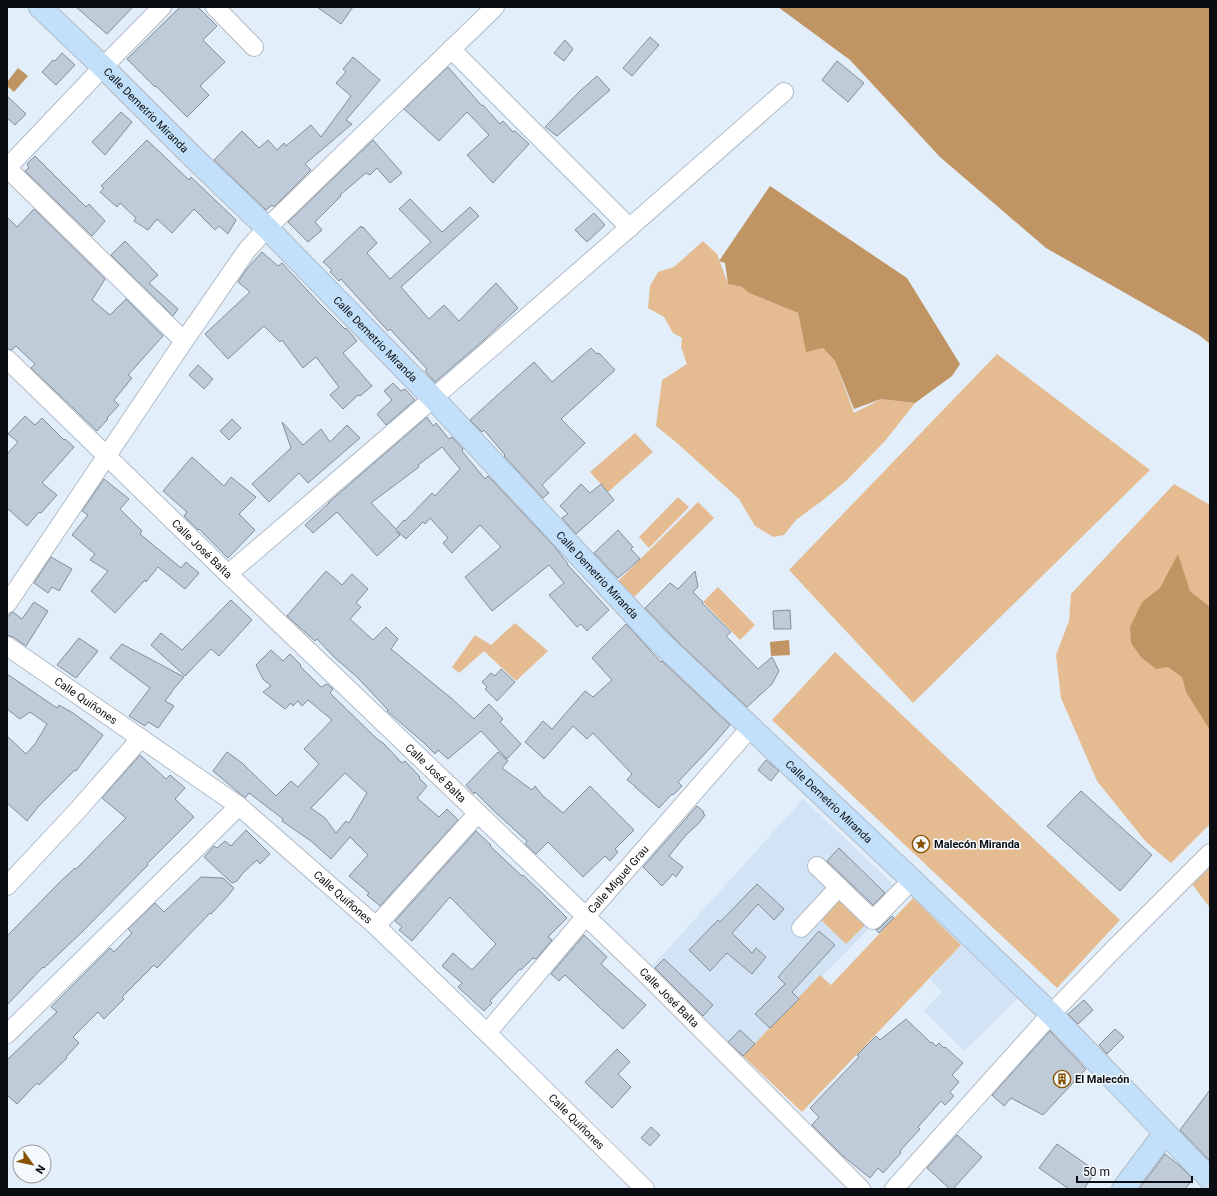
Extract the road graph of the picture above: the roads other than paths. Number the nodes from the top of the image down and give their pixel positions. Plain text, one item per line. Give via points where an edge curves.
1 (40, 7) edge
2 (162, 7) edge
3 (215, 7) edge
4 (495, 7) edge
5 (254, 47) dead end
6 (451, 49) junction
7 (103, 67) junction
8 (784, 92) dead end
9 (7, 168) edge
10 (267, 228) junction
11 (630, 228) junction
12 (184, 341) junction
13 (7, 359) edge
14 (434, 399) junction
15 (107, 456) junction
16 (228, 574) junction
17 (7, 604) edge
18 (7, 646) edge
19 (751, 727) junction
20 (141, 738) junction
21 (239, 806) junction
22 (478, 813) junction
23 (1210, 853) edge
24 (817, 866) dead end
25 (912, 880) junction
26 (7, 886) edge
27 (839, 887) junction
28 (586, 916) junction
29 (376, 926) junction
30 (801, 928) dead end
31 (1051, 1014) junction
32 (487, 1033) junction
33 (7, 1034) edge
34 (1165, 1133) junction
35 (1210, 1179) edge
36 (645, 1189) edge
37 (861, 1189) edge
38 (894, 1189) edge
39 (1123, 1189) edge

1 - 7 main road, Calle Demetrio Miranda
2 - 7 street
3 - 5 street
4 - 6 street
6 - 10 street
6 - 11 street
7 - 9 street
7 - 10 main road, Calle Demetrio Miranda
8 - 11 street
9 - 12 street
10 - 12 street via 247,250
10 - 14 main road, Calle Demetrio Miranda
11 - 14 street
12 - 15 street
13 - 15 street, Calle José Balta
14 - 16 street
14 - 19 main road, Calle Demetrio Miranda via 656,638
15 - 16 street, Calle José Balta
15 - 17 street
16 - 22 street, Calle José Balta
18 - 20 street, Calle Quiñones
19 - 25 main road, Calle Demetrio Miranda
19 - 28 street, Calle Miguel Grau
20 - 21 street, Calle Quiñones
20 - 26 street
21 - 29 street, Calle Quiñones
21 - 33 street
22 - 28 street, Calle José Balta
22 - 29 street
23 - 31 street
24 - 27 street
25 - 27 street via 873,920
25 - 31 main road, Calle Demetrio Miranda
27 - 30 street
28 - 32 street, Calle Miguel Grau
28 - 37 street, Calle José Balta
29 - 32 street, Calle Quiñones
31 - 34 main road, Calle Demetrio Miranda
31 - 38 street
32 - 36 street, Calle Quiñones
34 - 35 main road, Calle Demetrio Miranda
34 - 39 main road

